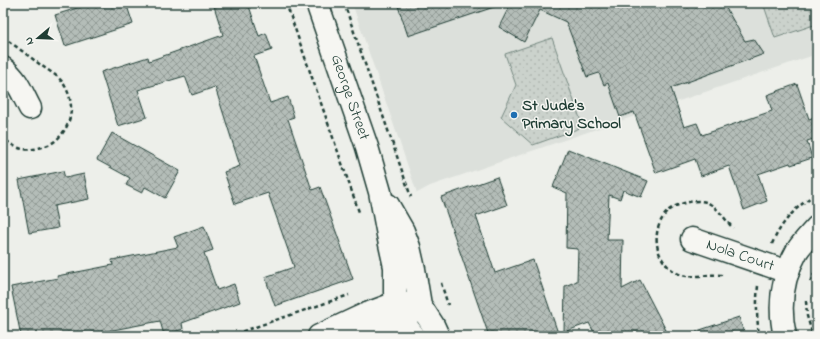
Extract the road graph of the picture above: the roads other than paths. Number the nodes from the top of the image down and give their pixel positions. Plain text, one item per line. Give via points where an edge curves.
1 (317, 3) edge
2 (3, 68) edge
3 (30, 108) dead end
4 (380, 192) junction
5 (817, 228) edge
6 (692, 239) dead end
7 (788, 272) junction
8 (420, 305) junction
9 (404, 320) edge
10 (319, 336) edge
11 (346, 336) edge
12 (438, 336) edge
13 (785, 336) edge

1 - 4 street, George Street
2 - 3 street via 18,83
4 - 8 street, George Street via 403,231 414,269
4 - 9 street, George Street
5 - 7 street via 798,250
6 - 7 street, Nola Court
7 - 13 street via 782,299
8 - 9 street
8 - 12 street, George Street
9 - 10 street via 364,315
9 - 11 street

